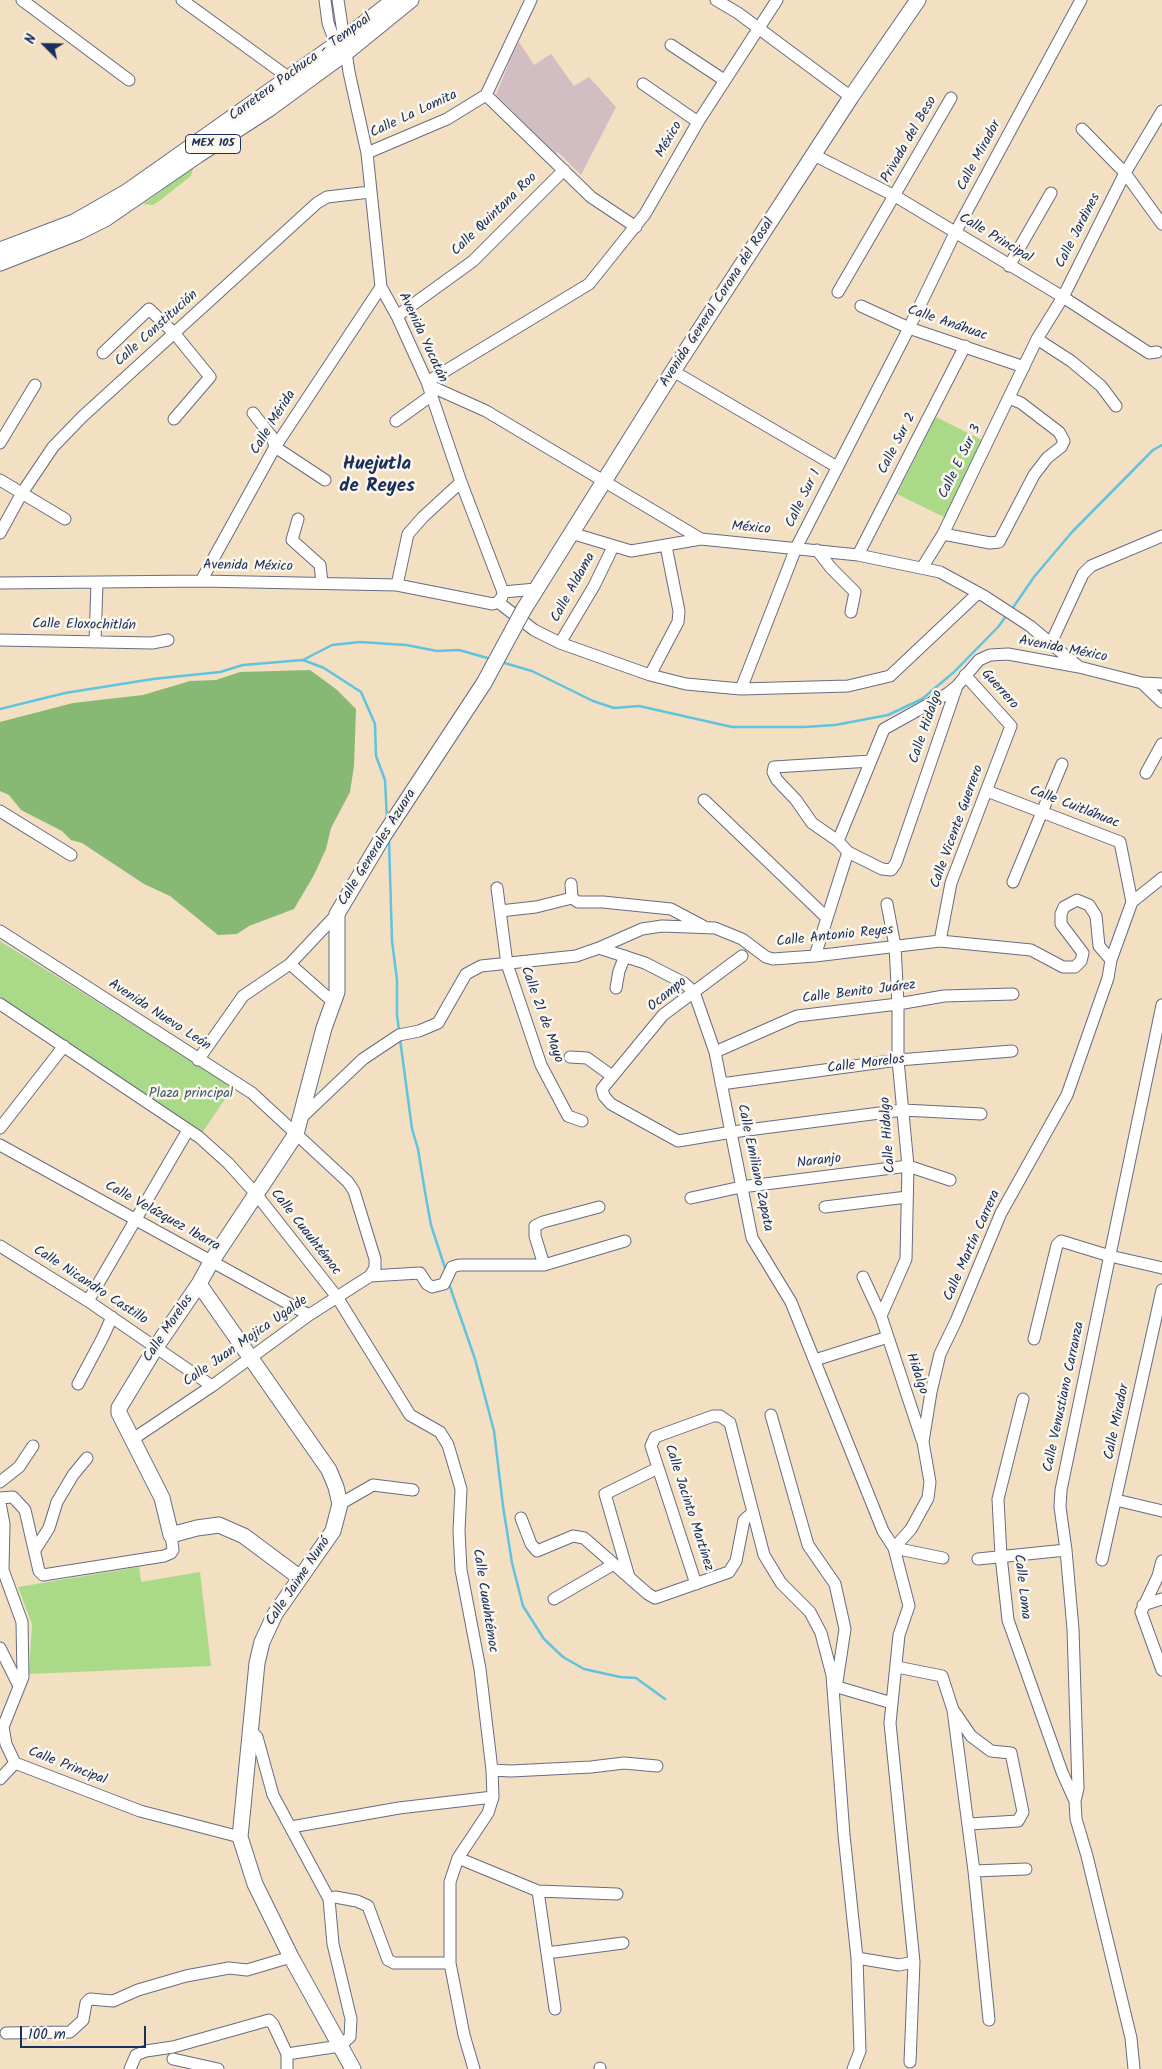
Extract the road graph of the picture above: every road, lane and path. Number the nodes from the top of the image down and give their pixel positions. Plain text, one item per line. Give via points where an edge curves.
1 (22, 0) edge
2 (182, 0) edge
3 (325, 0) edge
4 (338, 0) edge
5 (394, 0) edge
6 (411, 0) edge
7 (531, 0) edge
8 (716, 0) edge
9 (777, 0) edge
10 (918, 0) edge
11 (1081, 0) edge
12 (36, 5) edge
13 (758, 28) junction
14 (671, 45) dead end
15 (342, 48) junction
16 (288, 77) junction
17 (129, 80) dead end
18 (724, 80) junction
19 (643, 84) dead end
20 (486, 95) junction
21 (852, 97) junction
22 (951, 98) dead end
23 (268, 100) junction
24 (1162, 110) edge
25 (698, 122) junction
26 (1082, 129) dead end
27 (367, 153) junction
28 (814, 155) junction
29 (564, 170) junction
30 (1125, 173) junction
31 (370, 192) junction
32 (1051, 193) dead end
33 (895, 196) junction
34 (1162, 224) edge
35 (636, 228) junction
36 (955, 233) junction
37 (0, 250) edge
38 (0, 263) edge
39 (1009, 266) junction
40 (381, 287) junction
41 (838, 292) dead end
42 (1063, 297) junction
43 (861, 306) dead end
44 (398, 316) junction
45 (909, 328) junction
46 (175, 334) junction
47 (1037, 339) junction
48 (965, 346) junction
49 (1160, 352) edge
50 (103, 353) dead end
51 (1024, 367) junction
52 (674, 371) junction
53 (35, 385) dead end
54 (429, 388) junction
55 (1008, 398) junction
56 (1116, 406) dead end
57 (253, 413) dead end
58 (174, 418) dead end
59 (396, 421) dead end
60 (0, 443) edge
61 (275, 447) junction
62 (837, 466) junction
63 (0, 480) edge
64 (325, 480) dead end
65 (604, 480) junction
66 (461, 482) junction
67 (22, 493) junction
68 (65, 519) dead end
69 (298, 519) dead end
70 (0, 533) edge
71 (571, 533) junction
72 (943, 534) junction
73 (1162, 536) edge
74 (701, 539) junction
75 (666, 546) junction
76 (613, 547) junction
77 (796, 548) junction
78 (817, 550) junction
79 (858, 555) junction
80 (922, 568) junction
81 (201, 581) junction
82 (0, 583) edge
83 (97, 583) junction
84 (322, 583) junction
85 (397, 585) junction
86 (536, 589) junction
87 (981, 595) junction
88 (498, 599) junction
89 (524, 609) joint
90 (852, 612) dead end
91 (0, 640) edge
92 (168, 640) dead end
93 (95, 642) junction
94 (560, 643) junction
95 (1051, 643) junction
96 (1079, 667) junction
97 (650, 675) junction
98 (965, 675) junction
99 (1142, 682) junction
100 (1162, 684) edge
101 (957, 686) junction
102 (741, 689) junction
103 (1162, 702) edge
104 (1011, 726) joint
105 (1162, 744) edge
106 (871, 760) junction
107 (1062, 764) dead end
108 (1146, 773) dead end
109 (987, 791) junction
110 (704, 800) dead end
111 (0, 811) edge
112 (1044, 811) junction
113 (838, 841) junction
114 (848, 852) junction
115 (71, 855) dead end
116 (1162, 878) edge
117 (1013, 882) dead end
118 (570, 884) dead end
119 (496, 888) dead end
120 (572, 898) junction
121 (1132, 902) junction
122 (887, 904) dead end
123 (500, 911) junction
124 (337, 914) junction
125 (827, 918) junction
126 (704, 927) junction
127 (0, 931) edge
128 (940, 941) junction
129 (895, 946) junction
130 (599, 948) junction
131 (625, 956) junction
132 (742, 956) dead end
133 (815, 956) junction
134 (1110, 960) junction
135 (290, 964) junction
136 (507, 964) junction
137 (616, 988) dead end
138 (694, 992) junction
139 (1014, 994) dead end
140 (333, 1002) junction
141 (0, 1004) edge
142 (898, 1004) junction
143 (1162, 1005) edge
144 (64, 1046) junction
145 (715, 1052) junction
146 (1012, 1052) dead end
147 (570, 1058) dead end
148 (198, 1060) junction
149 (898, 1060) junction
150 (612, 1076) junction
151 (721, 1084) junction
152 (902, 1110) junction
153 (981, 1114) dead end
154 (302, 1117) junction
155 (582, 1121) dead end
156 (0, 1128) edge
157 (188, 1130) junction
158 (732, 1132) junction
159 (296, 1134) junction
160 (0, 1145) edge
161 (908, 1166) junction
162 (950, 1180) dead end
163 (741, 1187) junction
164 (256, 1194) junction
165 (907, 1197) junction
166 (691, 1198) dead end
167 (599, 1207) dead end
168 (825, 1207) dead end
169 (135, 1221) junction
170 (625, 1241) dead end
171 (0, 1246) edge
172 (1110, 1256) junction
173 (212, 1262) junction
174 (544, 1265) junction
175 (1162, 1268) edge
176 (372, 1272) junction
177 (862, 1277) dead end
178 (200, 1284) junction
179 (1162, 1290) edge
180 (337, 1297) junction
181 (88, 1301) junction
182 (309, 1315) junction
183 (881, 1316) junction
184 (112, 1317) junction
185 (888, 1337) junction
186 (1034, 1339) dead end
187 (156, 1347) junction
188 (250, 1358) junction
189 (815, 1360) junction
190 (78, 1384) dead end
191 (212, 1386) junction
192 (1023, 1399) dead end
193 (770, 1415) dead end
194 (133, 1439) junction
195 (923, 1442) junction
196 (33, 1446) dead end
197 (87, 1458) dead end
198 (658, 1468) junction
199 (0, 1482) edge
200 (412, 1490) dead end
201 (0, 1498) edge
202 (1116, 1500) junction
203 (0, 1503) edge
204 (340, 1504) junction
205 (1162, 1511) edge
206 (752, 1512) junction
207 (2, 1518) edge
208 (521, 1518) dead end
209 (171, 1535) junction
210 (894, 1548) junction
211 (35, 1550) junction
212 (1066, 1550) junction
213 (1001, 1556) junction
214 (943, 1558) dead end
215 (978, 1559) dead end
216 (1102, 1560) dead end
217 (1162, 1561) edge
218 (614, 1564) junction
219 (299, 1577) junction
220 (629, 1577) junction
221 (696, 1584) junction
222 (554, 1599) dead end
223 (1162, 1599) edge
224 (1143, 1605) junction
225 (0, 1648) edge
226 (897, 1667) junction
227 (1162, 1670) edge
228 (19, 1686) junction
229 (834, 1686) junction
230 (892, 1703) junction
231 (953, 1710) junction
232 (249, 1728) junction
233 (15, 1763) junction
234 (657, 1766) dead end
235 (492, 1770) junction
236 (0, 1778) edge
237 (493, 1797) junction
238 (1075, 1800) junction
239 (968, 1824) junction
240 (292, 1827) junction
241 (240, 1837) junction
242 (458, 1858) junction
243 (1026, 1869) dead end
244 (974, 1871) junction
245 (538, 1891) junction
246 (617, 1894) dead end
247 (329, 1899) junction
248 (623, 1943) dead end
249 (547, 1954) junction
250 (291, 1957) junction
251 (857, 1958) junction
252 (914, 1962) junction
253 (450, 1963) junction
254 (555, 2009) dead end
255 (989, 2020) dead end
256 (6, 2032) dead end
257 (340, 2046) junction
258 (287, 2054) junction
259 (172, 2059) edge
260 (910, 2062) dead end
261 (130, 2069) edge
262 (218, 2069) edge
263 (287, 2069) edge
264 (353, 2069) edge
265 (474, 2069) edge
266 (853, 2069) edge
267 (1134, 2069) edge

1 - 12 street
2 - 16 street
3 - 15 street via 328,23
4 - 15 street
5 - 15 main road, Carretera Pachuca - Tempoal / MEX 105
6 - 15 main road, Carretera Pachuca - Tempoal / MEX 105
7 - 20 street
8 - 13 street
9 - 13 street, México
10 - 21 main road, Avenida General Corona del Rosal
11 - 36 street, Calle Mirador
12 - 17 street
13 - 18 street, México
13 - 21 street
14 - 18 street
15 - 16 main road, Carretera Pachuca - Tempoal / MEX 105
15 - 23 main road, Carretera Pachuca - Tempoal / MEX 105
15 - 27 street, Avenida Yucatán
16 - 23 main road, Carretera Pachuca - Tempoal / MEX 105
18 - 25 street, México
19 - 25 street
20 - 27 street, Calle La Lomita via 447,119
20 - 29 street
21 - 28 main road, Avenida General Corona del Rosal
22 - 33 street, Privada del Beso
23 - 37 main road, Carretera Pachuca - Tempoal / MEX 105 via 96,211
23 - 38 main road, Carretera Pachuca - Tempoal / MEX 105 via 198,155 105,219 71,236
24 - 30 street, Calle Jardines
25 - 35 street, México
26 - 30 street
27 - 31 street, Avenida Yucatán
28 - 33 street, Calle Principal
28 - 52 main road, Avenida General Corona del Rosal
29 - 35 street via 591,197
29 - 44 street, Calle Quintana Roo via 473,261
30 - 34 street
30 - 42 street, Calle Jardines
31 - 40 street, Avenida Yucatán
31 - 46 street, Calle Constitución via 327,196 317,203
32 - 39 street
33 - 36 street, Calle Principal
33 - 41 street, Privada del Beso
35 - 54 street, México via 589,284
36 - 39 street, Calle Principal
36 - 45 street, Calle Mirador
39 - 42 street, Calle Principal
40 - 44 street, Avenida Yucatán
40 - 61 street, Calle Mérida
42 - 47 street, Calle Jardines
42 - 49 street, Calle Principal via 1149,353
43 - 45 street, Calle Anáhuac
44 - 54 street, Avenida Yucatán
45 - 48 street, Calle Anáhuac
45 - 62 street, Calle Sur 1
46 - 50 street via 150,308
46 - 58 street via 210,376
46 - 67 street, Calle Constitución via 53,447
47 - 51 street, Calle Jardines
47 - 56 street via 1101,386
48 - 51 street, Calle Anáhuac
48 - 79 street, Calle Sur 2
51 - 55 street, Calle E Sur 3
52 - 62 street
52 - 65 main road, Avenida General Corona del Rosal
53 - 60 street
54 - 59 street
54 - 65 street, México via 486,411
54 - 66 street, Avenida Yucatán
55 - 72 street, Calle E Sur 3
55 - 72 street via 1021,403 1059,432 1064,441 1034,475 999,542
57 - 61 street via 272,437
61 - 64 street
61 - 81 street, Calle Mérida
62 - 77 street, Calle Sur 1
63 - 67 street
65 - 71 main road, Avenida General Corona del Rosal
65 - 74 street, México
66 - 85 street via 408,534
66 - 88 street, Avenida Yucatán
67 - 68 street
67 - 70 street, Calle Constitución
69 - 84 street via 292,540 320,565
71 - 76 street
71 - 86 main road, Avenida General Corona del Rosal
72 - 80 street, Calle E Sur 3
73 - 95 street via 1092,566 1082,574
74 - 75 street
74 - 77 street, México
75 - 76 street via 631,552
75 - 97 street via 679,611 678,622
76 - 94 street, Calle Aldama
77 - 78 street, México
77 - 102 street, Calle Sur 1
78 - 79 street, México
78 - 90 street via 855,592
79 - 80 street, México
80 - 87 street, México via 940,572
81 - 83 street, Avenida México
81 - 84 street, Avenida México
82 - 83 street, Avenida México
83 - 93 street
84 - 85 street, Avenida México
85 - 88 street, Avenida México
86 - 88 street
86 - 89 main road, Avenida General Corona del Rosal
87 - 95 street, México
87 - 102 street via 890,676 848,686
88 - 94 street via 534,630
89 - 124 main road, Calle Generales Azuara, bridge via 484,682 384,835
91 - 93 street, Calle Eloxochitlán
92 - 93 street, Calle Eloxochitlán via 152,643
94 - 97 street
95 - 96 street, México
96 - 98 street, Avenida México via 1008,654 990,655 979,660
96 - 99 street, Avenida México
97 - 102 street via 686,684
98 - 101 street, Avenida México
98 - 104 street, Guerrero
99 - 100 street, Avenida México
99 - 103 street
101 - 106 street via 884,729
101 - 114 street, Calle Hidalgo via 896,863 891,870 882,869
104 - 109 street, Calle Vicente Guerrero
105 - 108 street
106 - 113 street
106 - 113 street via 774,767 777,780 812,823
107 - 112 street
109 - 112 street, Calle Cuitláhuac
109 - 128 street, Calle Vicente Guerrero via 951,883
110 - 125 street
111 - 115 street
112 - 117 street
112 - 121 street, Calle Cuitláhuac via 1120,842
113 - 114 street
114 - 125 street
116 - 121 street
118 - 120 street
119 - 123 street, Calle 21 de Mayo
120 - 123 street
120 - 126 street via 578,902 671,909
121 - 134 street
122 - 129 street, Calle Hidalgo
123 - 136 street, Calle 21 de Mayo
124 - 135 street, Calle Generales Azuara
124 - 140 main road, Calle Morelos via 337,992
125 - 133 street
126 - 130 street, Calle Antonio Reyes via 642,929
126 - 133 street, Calle Antonio Reyes via 742,939 773,959
127 - 148 street, Avenida Nuevo León
128 - 129 street, Calle Antonio Reyes
128 - 134 street, Calle Antonio Reyes via 1031,950 1063,967 1075,967 1081,961 1082,953 1061,924 1061,914 1064,907 1077,900 1090,905 1096,916 1099,946
129 - 133 street, Calle Antonio Reyes
129 - 142 street, Calle Hidalgo
130 - 131 street
130 - 136 street, Calle Antonio Reyes via 576,956
131 - 137 street
131 - 138 street via 684,983
132 - 138 street, Ocampo
134 - 195 street, Calle Martín Carrera via 1108,978 1067,1095 1001,1213 940,1354
135 - 140 street
135 - 148 street, Calle Generales Azuara via 242,996
136 - 154 street, Calle Antonio Reyes via 481,966 466,974 438,1023 419,1032 399,1035 363,1060
136 - 155 street, Calle 21 de Mayo via 541,1065 568,1116
138 - 145 street, Calle Emiliano Zapata
138 - 150 street, Ocampo via 663,1015
139 - 142 street, Calle Benito Juárez via 944,996
140 - 154 main road, Calle Morelos
141 - 144 street, Calle Cuauhtémoc
142 - 145 street, Calle Benito Juárez via 797,1016
142 - 149 street, Calle Hidalgo
143 - 172 street, Calle Venustiano Carranza
144 - 156 street
144 - 157 street, Calle Cuauhtémoc
145 - 151 street, Calle Emiliano Zapata
146 - 149 street, Calle Morelos
147 - 150 street via 587,1058
148 - 159 street, Avenida Nuevo León via 252,1094
149 - 151 street, Calle Morelos
149 - 152 street, Calle Hidalgo
150 - 158 street, Ocampo via 602,1089 611,1104 678,1141
151 - 158 street, Calle Emiliano Zapata
152 - 153 street
152 - 158 street
152 - 161 street, Calle Hidalgo
154 - 159 main road, Calle Morelos
157 - 164 street, Calle Cuauhtémoc via 228,1163
157 - 169 street
158 - 163 street, Calle Emiliano Zapata
159 - 164 main road, Calle Morelos
159 - 176 street via 354,1191 375,1259
160 - 169 street, Calle Velázquez Ibarra
161 - 162 street, Naranjo
161 - 163 street, Naranjo
161 - 165 street, Calle Hidalgo
163 - 166 street, Naranjo
163 - 189 street, Calle Emiliano Zapata via 752,1238 791,1302
164 - 173 main road, Calle Morelos
164 - 180 street, Calle Cuauhtémoc
165 - 168 street
165 - 183 street, Calle Hidalgo via 906,1259
167 - 174 street via 535,1226
169 - 173 street, Calle Velázquez Ibarra
169 - 181 street
170 - 174 street
171 - 181 street, Calle Nicandro Castillo
172 - 175 street
172 - 186 street via 1061,1241 1056,1245
172 - 212 street, Calle Venustiano Carranza via 1061,1490
173 - 178 main road, Calle Morelos
173 - 182 street, Calle Velázquez Ibarra
174 - 176 street via 459,1264 452,1268 444,1284 432,1287 420,1273
176 - 180 street, Calle Juan Mojica Ugalde
177 - 183 street, Hidalgo
178 - 187 main road, Calle Morelos
178 - 188 main road
179 - 202 street, Calle Mirador
180 - 182 street, Calle Juan Mojica Ugalde
180 - 235 street, Calle Cuauhtémoc via 410,1416 440,1432 448,1445 461,1488 461,1570 480,1669
181 - 184 street, Calle Nicandro Castillo
182 - 188 street, Calle Juan Mojica Ugalde
183 - 185 street, Hidalgo
184 - 187 street, Calle Nicandro Castillo
184 - 190 street
185 - 189 street
185 - 195 street, Hidalgo
187 - 191 street, Calle Nicandro Castillo
187 - 194 main road, Calle Morelos via 119,1408
188 - 191 street, Calle Juan Mojica Ugalde
188 - 204 main road via 329,1470
189 - 210 street, Calle Emiliano Zapata via 883,1532
191 - 194 street, Calle Juan Mojica Ugalde
192 - 213 street, Calle Loma via 998,1499
193 - 229 street via 808,1545 835,1584 845,1629
194 - 209 main road, Calle Morelos via 162,1498
195 - 210 street, Calle Martín Carrera via 930,1482 928,1498 911,1529
196 - 199 street via 19,1467
197 - 211 street via 58,1502 49,1528
198 - 206 street, Calle Jacinto Martínez via 651,1446 655,1437 720,1416 730,1423
198 - 220 street via 605,1494
198 - 221 street, Calle Jacinto Martínez
200 - 204 street via 373,1485
201 - 211 street via 13,1497 25,1510
202 - 205 street
202 - 216 street, Calle Mirador
203 - 207 street
204 - 219 main road, Calle Jaime Nunó via 333,1531
206 - 221 street via 744,1520 736,1561 729,1572
206 - 229 street via 764,1555 781,1583 810,1612 821,1633
207 - 228 street, Calle Principal via 3,1570 22,1622 23,1677
208 - 218 street via 537,1551 573,1536 584,1538
209 - 211 street via 171,1554 43,1575 39,1571
209 - 219 main road via 219,1525 244,1536
210 - 214 street
210 - 226 street, Calle Emiliano Zapata via 908,1606 900,1635
212 - 213 street
212 - 238 street, Calle Venustiano Carranza via 1073,1639 1078,1788
213 - 215 street
213 - 238 street, Calle Loma via 1008,1620
217 - 224 street
218 - 220 street
218 - 222 street
219 - 232 main road, Calle Jaime Nunó via 274,1614 262,1642
220 - 221 street via 656,1598
223 - 224 street
224 - 227 street via 1141,1612
225 - 228 street
226 - 230 street, Calle Emiliano Zapata
226 - 231 street via 942,1676
228 - 233 street, Calle Principal via 3,1727 6,1744
229 - 230 street
229 - 251 street via 844,1835
230 - 252 street, Calle Emiliano Zapata via 890,1723
231 - 239 street
231 - 239 street via 971,1736 991,1751 1010,1753 1023,1812 1018,1821
232 - 240 street via 257,1737 273,1795
232 - 241 main road, Calle Jaime Nunó
233 - 236 street
233 - 241 street, Calle Principal via 140,1811
234 - 235 street via 624,1763 565,1769
235 - 237 street, Calle Cuauhtémoc
237 - 240 street via 399,1808
237 - 242 street, Calle Cuauhtémoc via 488,1813
238 - 267 street via 1076,1819 1131,2038
239 - 244 street
240 - 247 street
241 - 250 main road via 254,1884
242 - 245 street
242 - 253 street, Calle Cuauhtémoc via 450,1882
243 - 244 street
244 - 255 street
245 - 246 street
245 - 249 street
247 - 253 street via 335,1896 368,1906 388,1960 394,1963
247 - 257 street via 333,1944 350,2019 350,2037
248 - 249 street
249 - 254 street
250 - 256 street via 247,1970 229,1968 186,1976 113,2001 90,1999 83,2020 70,2032
250 - 257 main road
251 - 252 street via 899,1965
251 - 266 street via 860,2051
252 - 260 street, Calle Emiliano Zapata
253 - 265 street, Calle Cuauhtémoc
257 - 258 street
257 - 264 main road
258 - 259 street via 269,2020
258 - 263 street
259 - 261 street via 146,2051 136,2055
259 - 262 street

